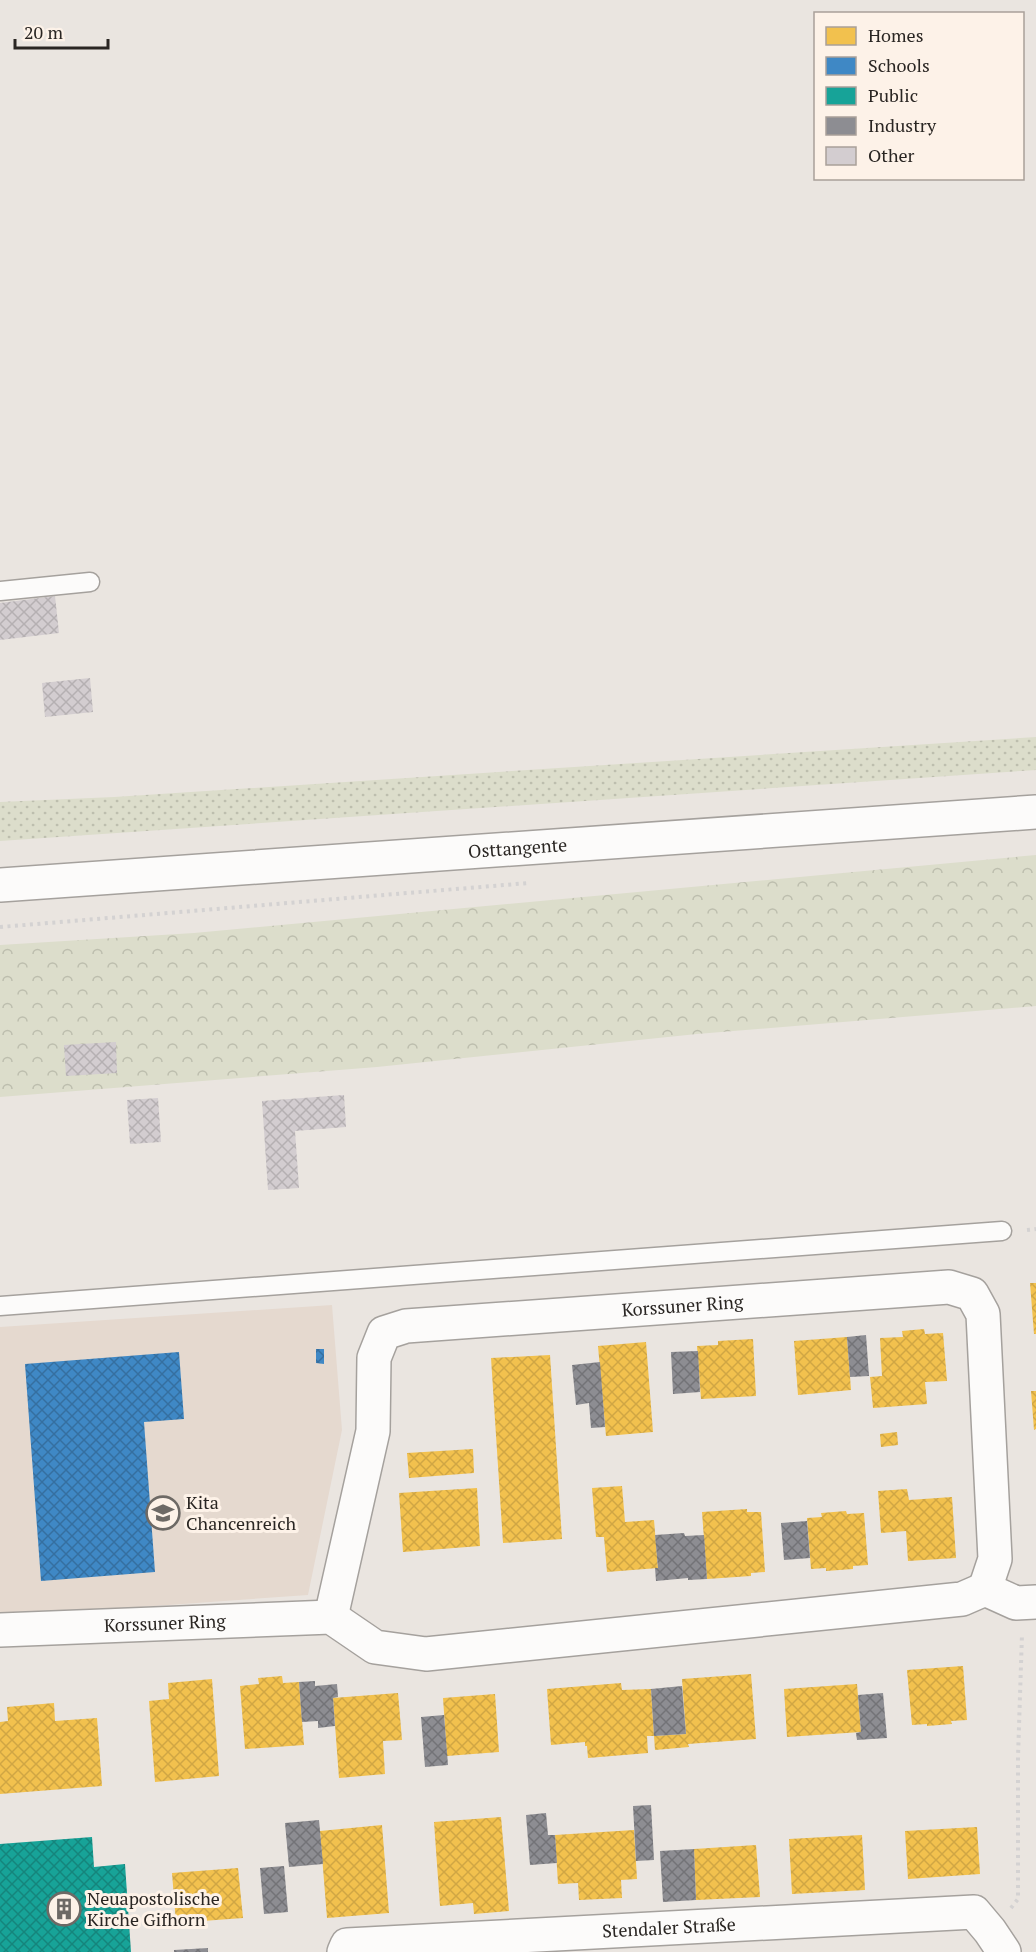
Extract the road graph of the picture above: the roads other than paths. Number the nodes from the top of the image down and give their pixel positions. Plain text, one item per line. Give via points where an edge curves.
1 (90, 582) dead end
2 (0, 591) edge
3 (1036, 812) edge
4 (0, 885) edge
5 (1002, 1231) dead end
6 (0, 1306) edge
7 (985, 1589) junction
8 (1026, 1602) edge
9 (331, 1617) junction
10 (0, 1630) edge
11 (997, 1942) edge
12 (344, 1952) edge

1 - 2 lane
3 - 4 street, Osttangente
5 - 6 lane
7 - 8 street
7 - 9 street via 962,1599 426,1654 375,1647
7 - 9 street, Korssuner Ring via 995,1559 983,1314 972,1294 949,1287 406,1326 384,1333 375,1358 373,1431
9 - 10 street, Korssuner Ring
11 - 12 street, Stendaler Straße via 974,1912 347,1945

